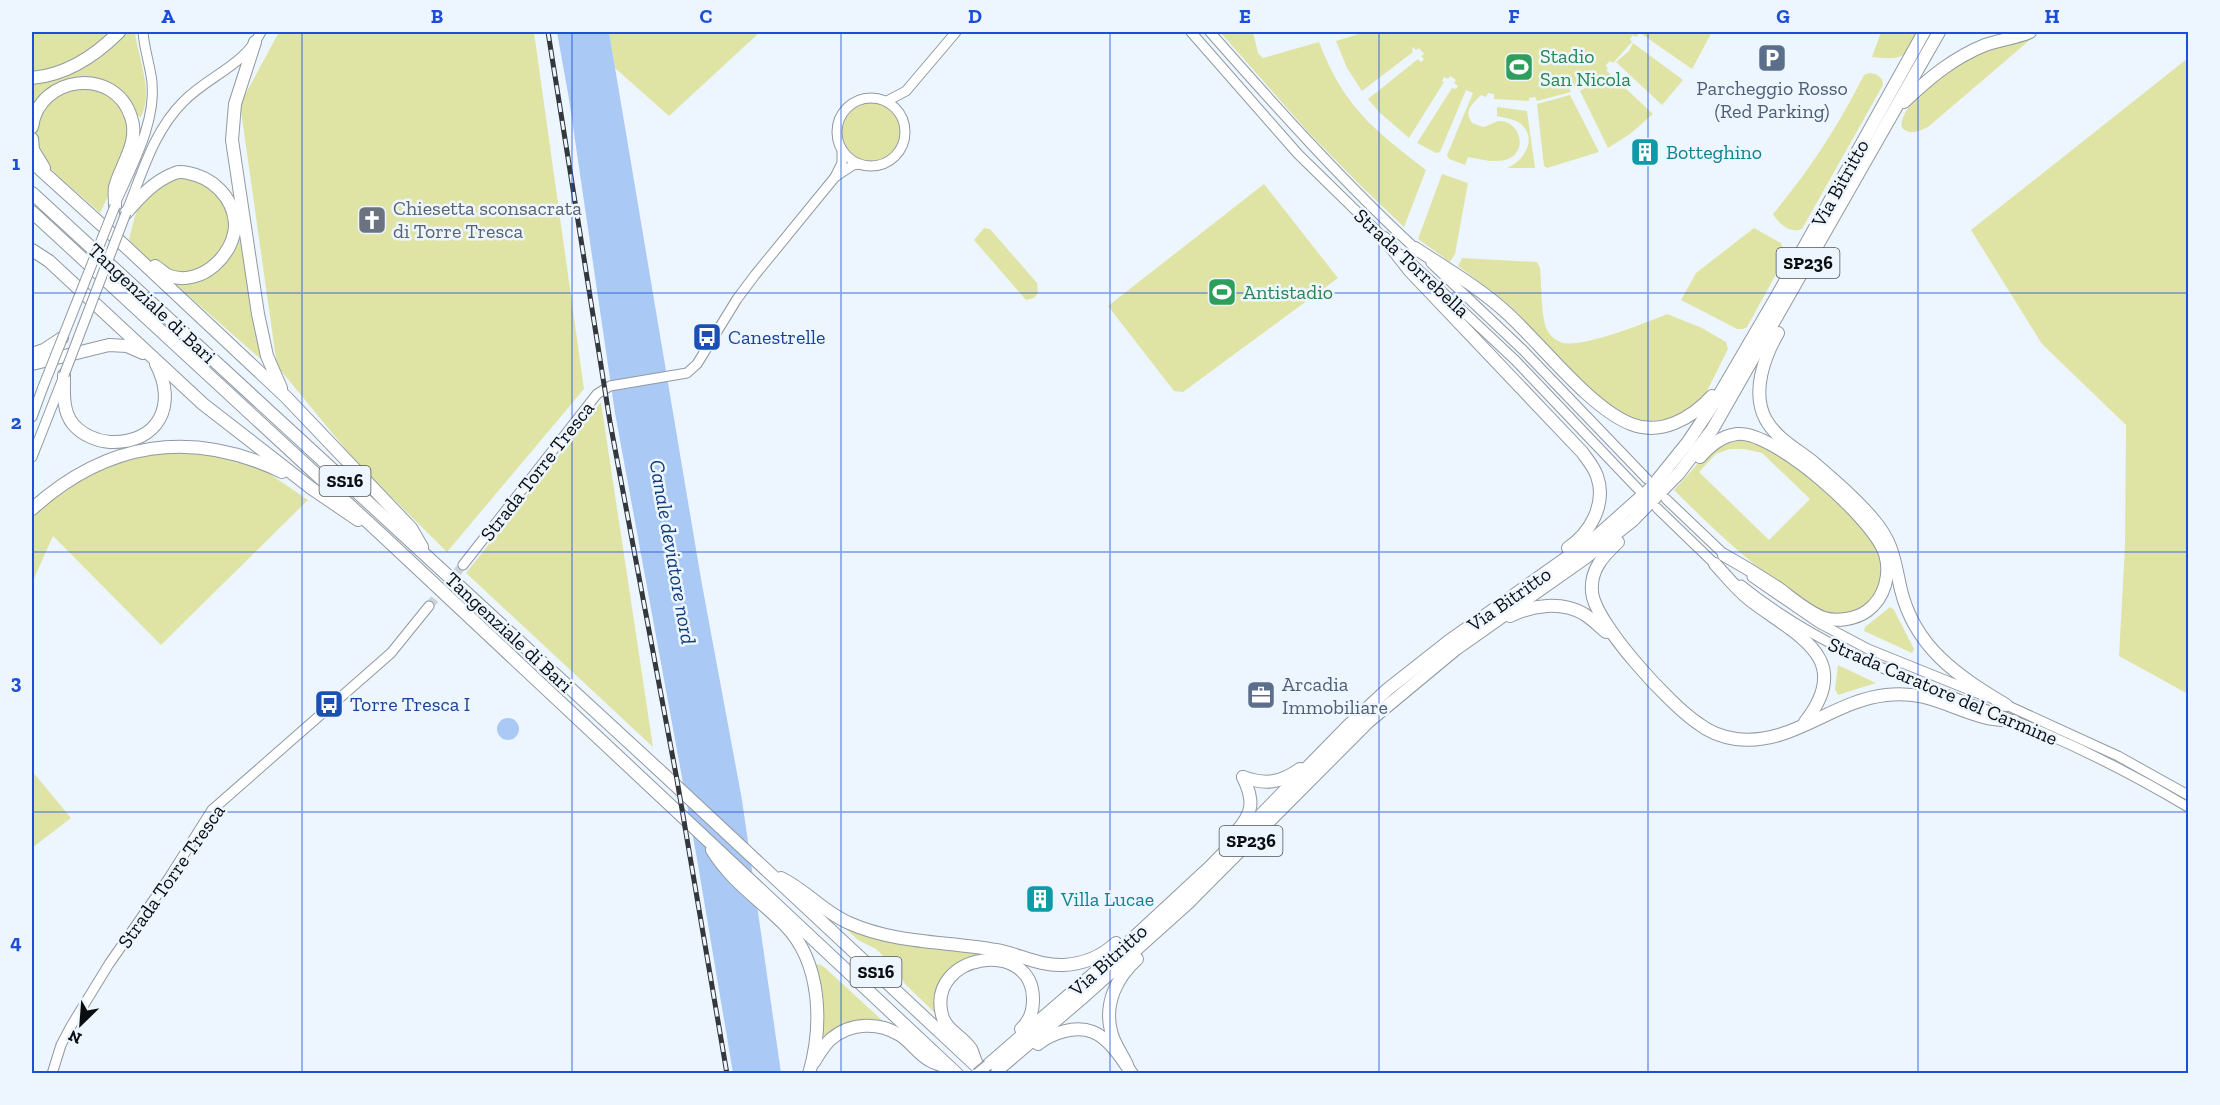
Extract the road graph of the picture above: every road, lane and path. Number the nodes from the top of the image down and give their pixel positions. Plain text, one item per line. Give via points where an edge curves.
1 (119, 32) edge
2 (143, 32) edge
3 (956, 32) edge
4 (1191, 32) edge
5 (1210, 32) edge
6 (1924, 32) edge
7 (1939, 32) edge
8 (2030, 32) edge
9 (258, 37) edge
10 (32, 78) edge
11 (906, 91) junction
12 (887, 101) junction
13 (1894, 111) junction
14 (902, 116) junction
15 (32, 127) edge
16 (32, 140) edge
17 (842, 150) junction
18 (32, 162) edge
19 (859, 164) junction
20 (835, 177) junction
21 (65, 192) junction
22 (32, 193) edge
23 (114, 206) junction
24 (32, 212) edge
25 (126, 213) junction
26 (1384, 238) junction
27 (1820, 244) junction
28 (126, 248) junction
29 (1415, 248) junction
30 (32, 250) edge
31 (62, 338) junction
32 (32, 354) edge
33 (152, 357) junction
34 (32, 364) edge
35 (1734, 370) junction
36 (64, 375) junction
37 (286, 397) junction
38 (32, 417) edge
39 (32, 457) edge
40 (1647, 479) dead end
41 (311, 488) junction
42 (1638, 489) dead end
43 (1666, 493) junction
44 (1657, 508) dead end
45 (32, 509) edge
46 (1640, 513) junction
47 (383, 536) junction
48 (429, 558) junction
49 (1719, 559) junction
50 (463, 565) tunnel mouth
51 (429, 606) tunnel mouth
52 (1489, 619) junction
53 (1617, 640) junction
54 (2006, 705) junction
55 (2014, 721) junction
56 (1802, 725) junction
57 (1348, 726) junction
58 (2188, 795) edge
59 (2188, 807) edge
60 (766, 870) junction
61 (1211, 873) junction
62 (1192, 884) junction
63 (762, 897) junction
64 (1008, 1054) junction
65 (810, 1069) edge
66 (1129, 1069) edge
67 (986, 1070) edge
68 (955, 1072) edge
69 (52, 1074) edge

1 - 10 highway via 85,60
2 - 23 main road via 152,107
3 - 11 main road
4 - 26 main road, Strada Torrebella via 1298,154
5 - 29 main road, Strada Torrebella via 1310,145
6 - 35 highway, Via Bitritto / SP236
7 - 13 highway, Via Bitritto / SP236
8 - 13 highway via 1988,44 1956,59
9 - 25 main road via 232,67 198,89 174,111 156,138
9 - 37 highway via 235,104 232,140 263,340
11 - 12 main road
11 - 14 main road
12 - 14 main road
12 - 17 main road via 862,99 848,107 838,123
13 - 27 highway, Via Bitritto / SP236
14 - 19 main road via 906,134 898,154 878,165
15 - 23 highway via 41,103 67,84 93,83 118,96 127,107 134,131 115,189
16 - 21 highway via 40,163
17 - 19 main road
17 - 20 main road via 842,163
18 - 21 highway
19 - 20 main road
20 - 50 main road, Strada Torre Tresca via 749,282 697,364 687,373 610,386 597,394
21 - 28 highway
22 - 48 highway, Tangenziale di Bari / SS16
23 - 31 main road, bridge
24 - 47 highway, Tangenziale di Bari / SS16
25 - 28 highway via 145,190 178,171 215,184 230,202 235,224 223,258 201,274 188,277 171,277
25 - 36 main road, bridge
26 - 42 main road, Strada Torrebella via 1515,360
26 - 52 highway via 1410,271 1582,452 1598,477 1598,507 1585,532 1507,591
27 - 43 highway, Via Bitritto / SP236 via 1712,430
27 - 54 highway via 1802,291 1763,365 1760,386 1765,419 1838,483 1884,533 1893,550 1907,610 1926,643 1964,679
28 - 37 highway
29 - 35 highway via 1486,294 1590,395 1632,425 1653,427 1687,419
29 - 40 main road, Strada Torrebella via 1523,350
30 - 33 highway, SS16 via 49,261
31 - 32 highway
31 - 38 main road, bridge
33 - 34 highway via 127,346 109,345
33 - 36 highway via 161,373 164,409 149,432 134,441 102,441 73,424 64,400
33 - 41 highway, SS16 via 203,404
35 - 52 highway, Via Bitritto / SP236 via 1681,452 1634,505
36 - 39 main road
37 - 48 highway via 411,528
41 - 45 highway via 246,456 193,446 160,447 88,468
41 - 47 highway, SS16
43 - 46 highway, Via Bitritto / SP236
43 - 49 main road, Strada Caratore del Carmine
43 - 49 highway via 1726,436 1739,434 1766,441 1805,467 1865,524 1882,547 1887,577 1880,596 1868,610 1832,620 1815,614 1757,573
44 - 49 main road, Strada Caratore del Carmine
46 - 52 highway, Via Bitritto / SP236 via 1585,558
46 - 53 highway via 1630,530 1606,553 1592,578 1596,609
47 - 63 highway, Tangenziale di Bari / SS16 via 704,836 723,868
48 - 60 highway, Tangenziale di Bari / SS16
49 - 54 main road, Strada Caratore del Carmine via 1839,634 1897,662
49 - 55 main road, Strada Caratore del Carmine via 1755,597 1803,629 1892,674
49 - 56 highway via 1748,598 1804,638 1816,652 1824,669 1825,684 1816,708
51 - 69 main road, Strada Torre Tresca via 391,653 212,810 71,1026
52 - 53 highway via 1551,606 1583,614
52 - 57 highway, Via Bitritto / SP236 via 1449,641
52 - 61 highway, Via Bitritto / SP236 via 1368,722
53 - 56 highway via 1685,714 1716,734 1756,740 1776,737
54 - 58 main road, Strada Caratore del Carmine via 2118,756
55 - 56 highway via 1987,718 1929,698 1888,695 1846,704
55 - 59 main road, Strada Caratore del Carmine via 2094,756
57 - 61 highway, Via Bitritto / SP236
57 - 61 highway via 1287,777 1270,782 1243,777 1250,792 1250,813 1222,848
60 - 62 highway via 797,886 829,914 869,931 995,950 1038,963 1061,965 1092,960 1107,952 1170,895
60 - 67 highway, Tangenziale di Bari / SS16
61 - 62 highway, Via Bitritto / SP236
61 - 64 highway, Via Bitritto / SP236 via 1081,999
61 - 66 highway via 1186,915 1131,964 1113,989 1109,1005 1111,1031
62 - 64 highway, Via Bitritto / SP236
63 - 65 highway via 800,945 812,974 817,1022
63 - 68 highway, SS16
64 - 67 highway, Via Bitritto / SP236
65 - 68 highway via 839,1033 875,1026 902,1036 928,1060
66 - 67 highway via 1105,1040 1093,1032 1078,1030 1057,1032 1017,1063
67 - 67 highway via 946,1025 940,1000 958,969 993,960 1020,969 1029,981 1033,1006 1024,1026 1000,1046

